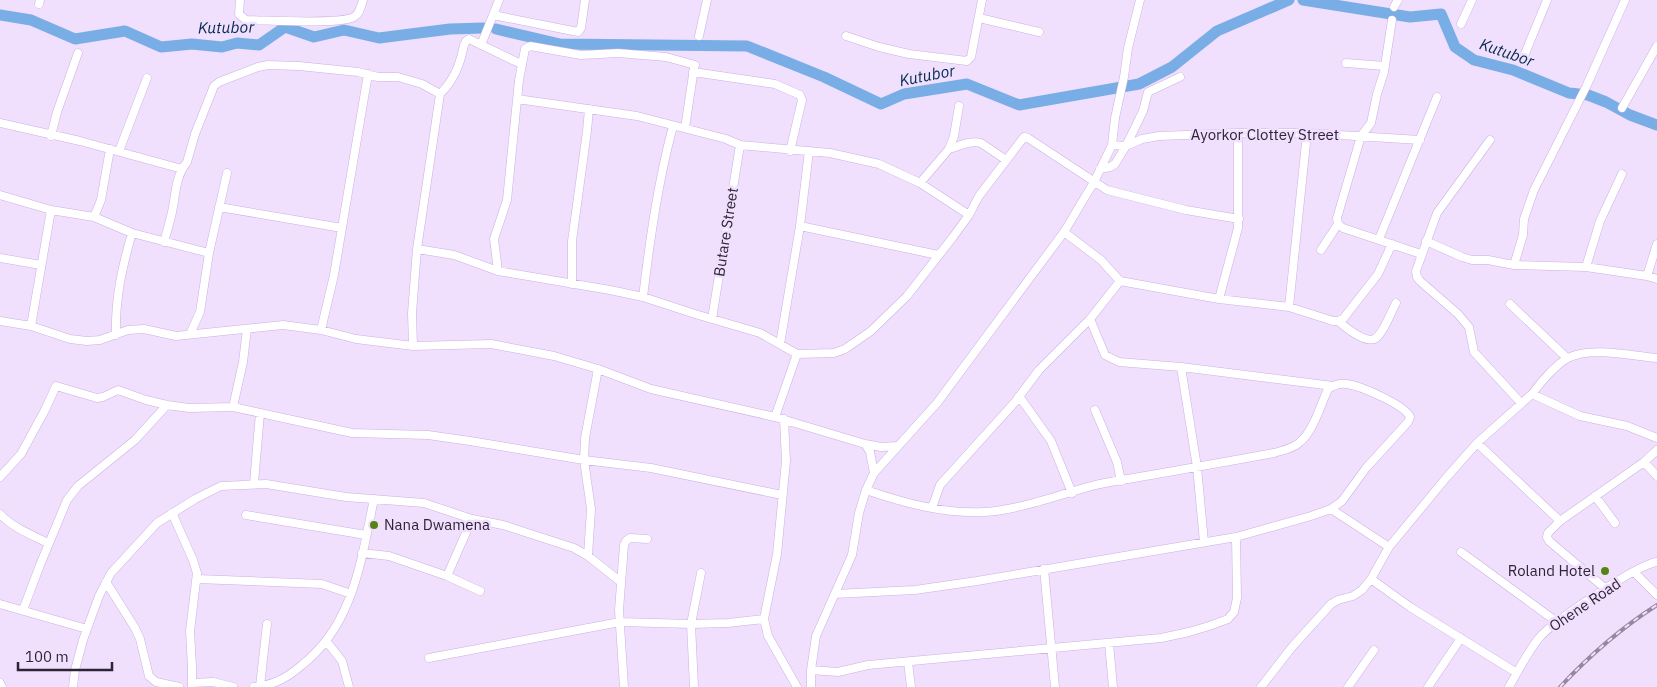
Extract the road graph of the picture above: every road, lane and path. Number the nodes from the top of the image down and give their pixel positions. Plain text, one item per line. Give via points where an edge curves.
1 (240, 0) edge
2 (363, 0) edge
3 (499, 0) edge
4 (585, 0) edge
5 (707, 0) edge
6 (982, 0) edge
7 (1140, 0) edge
8 (1472, 0) edge
9 (1547, 0) edge
10 (1625, 0) edge
11 (492, 15) junction
12 (979, 18) junction
13 (1392, 20) dead end
14 (1461, 24) dead end
15 (1039, 32) dead end
16 (699, 36) dead end
17 (846, 36) dead end
18 (481, 45) junction
19 (1657, 46) edge
20 (78, 53) dead end
21 (1522, 61) dead end
22 (1346, 63) dead end
23 (521, 64) junction
24 (694, 66) junction
25 (1385, 66) junction
26 (368, 74) junction
27 (1180, 77) dead end
28 (146, 78) dead end
29 (440, 94) junction
30 (1437, 97) dead end
31 (517, 99) junction
32 (959, 106) dead end
33 (1622, 108) dead end
34 (588, 109) junction
35 (0, 123) edge
36 (673, 126) junction
37 (685, 128) junction
38 (1238, 133) junction
39 (1307, 133) junction
40 (51, 136) junction
41 (1361, 136) junction
42 (1420, 140) junction
43 (1490, 140) dead end
44 (740, 145) junction
45 (1112, 145) junction
46 (1126, 146) junction
47 (110, 149) junction
48 (949, 149) junction
49 (790, 150) junction
50 (119, 152) junction
51 (809, 152) junction
52 (1006, 160) junction
53 (182, 169) junction
54 (1100, 169) junction
55 (227, 173) dead end
56 (1622, 174) dead end
57 (1094, 182) junction
58 (920, 183) junction
59 (0, 195) edge
60 (219, 207) junction
61 (50, 210) junction
62 (969, 215) junction
63 (94, 217) junction
64 (1239, 219) junction
65 (1338, 224) junction
66 (800, 226) junction
67 (342, 228) junction
68 (1064, 232) junction
69 (132, 233) junction
70 (1379, 239) junction
71 (1426, 241) junction
72 (164, 242) junction
73 (1392, 244) junction
74 (1657, 244) edge
75 (417, 249) junction
76 (1321, 250) dead end
77 (209, 253) junction
78 (938, 254) junction
79 (1421, 254) junction
80 (0, 258) edge
81 (41, 265) junction
82 (1514, 265) junction
83 (1586, 267) junction
84 (498, 271) junction
85 (1647, 276) junction
86 (1657, 279) edge
87 (1120, 281) junction
88 (572, 284) junction
89 (643, 296) junction
90 (1219, 299) junction
91 (1396, 304) dead end
92 (1510, 304) dead end
93 (1289, 308) junction
94 (712, 318) junction
95 (1090, 319) junction
96 (0, 321) edge
97 (1338, 322) junction
98 (30, 326) junction
99 (247, 329) junction
100 (321, 330) junction
101 (190, 334) junction
102 (116, 335) junction
103 (780, 344) junction
104 (413, 346) junction
105 (797, 354) junction
106 (1567, 358) junction
107 (1657, 358) edge
108 (1181, 367) junction
109 (598, 369) junction
110 (1334, 386) junction
111 (1532, 394) junction
112 (1019, 396) junction
113 (1521, 403) junction
114 (167, 405) junction
115 (233, 407) junction
116 (1095, 410) dead end
117 (260, 413) junction
118 (775, 417) junction
119 (784, 420) junction
120 (1657, 438) edge
121 (1477, 443) junction
122 (865, 444) junction
123 (898, 446) junction
124 (1657, 450) edge
125 (584, 460) junction
126 (1644, 462) junction
127 (1197, 467) junction
128 (874, 474) junction
129 (1657, 476) edge
130 (0, 477) edge
131 (1121, 481) junction
132 (254, 483) junction
133 (866, 490) junction
134 (1072, 493) junction
135 (782, 495) junction
136 (1595, 496) junction
137 (374, 499) junction
138 (932, 508) junction
139 (1332, 509) junction
140 (172, 513) junction
141 (0, 514) edge
142 (246, 515) dead end
143 (472, 520) junction
144 (1560, 521) junction
145 (1615, 523) dead end
146 (366, 534) junction
147 (1236, 536) junction
148 (647, 539) dead end
149 (1204, 542) junction
150 (48, 544) junction
151 (1388, 547) junction
152 (1461, 552) dead end
153 (362, 553) junction
154 (588, 556) junction
155 (1657, 562) edge
156 (1044, 569) junction
157 (701, 572) dead end
158 (1634, 572) junction
159 (448, 576) junction
160 (197, 579) junction
161 (1371, 579) junction
162 (106, 582) junction
163 (620, 582) junction
164 (1606, 589) junction
165 (480, 591) dead end
166 (351, 594) junction
167 (834, 594) junction
168 (1657, 595) edge
169 (0, 604) edge
170 (23, 610) junction
171 (764, 619) junction
172 (620, 622) junction
173 (1557, 622) junction
174 (267, 624) dead end
175 (691, 624) junction
176 (87, 629) junction
177 (1461, 638) junction
178 (327, 642) junction
179 (1109, 643) junction
180 (1052, 648) junction
181 (1374, 650) dead end
182 (429, 658) dead end
183 (908, 662) junction
184 (811, 670) junction
185 (1517, 673) junction
186 (0, 683) edge
187 (192, 685) edge
188 (2, 687) edge
189 (73, 687) edge
190 (180, 687) edge
191 (233, 687) edge
192 (257, 687) edge
193 (350, 687) edge
194 (624, 687) edge
195 (694, 687) edge
196 (797, 687) edge
197 (812, 687) edge
198 (911, 687) edge
199 (1055, 687) edge
200 (1113, 687) edge
201 (1261, 687) edge
202 (1348, 687) edge
203 (1428, 687) edge
204 (1508, 687) edge

1 - 2 street via 239,14 246,20 290,21 343,20 354,16
3 - 11 street
4 - 11 street via 582,28 578,32
5 - 16 street
6 - 12 street
7 - 45 street via 1128,48
8 - 14 street
9 - 21 street
10 - 82 street via 1586,88 1534,190
11 - 18 street
12 - 15 street
12 - 17 street via 968,61 909,54
13 - 25 street
18 - 23 street
18 - 29 street via 469,39 466,41 457,71
19 - 33 street
20 - 40 street
22 - 25 street
23 - 24 street via 530,46 581,55 666,56
23 - 31 street
24 - 37 street
24 - 49 street via 775,84 800,95 802,100
25 - 41 street via 1371,123
26 - 29 street via 414,81
26 - 53 street via 268,65 218,82
26 - 67 street
27 - 46 street via 1148,92
28 - 50 street
29 - 75 street
30 - 42 street
31 - 34 street
31 - 84 street via 508,200 494,239
32 - 48 street
34 - 36 street via 637,116
34 - 88 street via 572,241
35 - 40 street
36 - 37 street
36 - 89 street via 654,210
37 - 44 street
38 - 39 street, Ayorkor Clottey Street
38 - 46 street, Ayorkor Clottey Street via 1159,136
38 - 64 street
39 - 41 street, Ayorkor Clottey Street
39 - 93 street
40 - 47 street
41 - 42 street, Ayorkor Clottey Street
41 - 65 street
42 - 70 street
43 - 71 street via 1437,213
44 - 49 street
44 - 94 street, Butare Street
45 - 46 street, Ayorkor Clottey Street
45 - 54 street
46 - 54 street via 1115,164
47 - 50 street
47 - 63 street via 101,200
48 - 52 street via 976,142
48 - 58 street
49 - 51 street
50 - 53 street
51 - 58 street via 830,153 879,164
51 - 66 street
52 - 57 street via 1024,137
52 - 62 street
53 - 72 street
54 - 57 street
55 - 60 street
56 - 83 street via 1600,221
57 - 64 street via 1108,190 1186,210
57 - 68 street
58 - 62 street
59 - 61 street
60 - 67 street
60 - 77 street
61 - 63 street
61 - 81 street
62 - 78 street
63 - 69 street
64 - 90 street
65 - 70 street
65 - 76 street
66 - 78 street
66 - 103 street
67 - 100 street
68 - 87 street via 1101,260
68 - 123 street via 937,403
69 - 72 street
69 - 102 street via 120,274 115,308
70 - 73 street
71 - 79 street
71 - 82 street via 1462,257
72 - 77 street
73 - 79 street
73 - 97 street via 1378,274
74 - 85 street
75 - 84 street via 454,255
75 - 104 street
77 - 101 street via 200,312
78 - 105 street via 907,296 871,332 834,353
79 - 113 street via 1417,277 1469,327 1474,352
80 - 81 street
81 - 98 street
82 - 83 street
83 - 85 street
84 - 88 street
85 - 86 street
87 - 90 street
87 - 95 street
88 - 89 street
89 - 94 street
90 - 93 street
91 - 97 street via 1377,338 1358,335
92 - 106 street
93 - 97 street
94 - 103 street via 760,333
95 - 108 street via 1100,347 1112,359
95 - 112 street
96 - 98 street
98 - 102 street via 87,341
99 - 100 street via 283,325
99 - 101 street
99 - 115 street
100 - 104 street via 356,339
101 - 102 street via 176,336 144,329
103 - 105 street
104 - 109 street via 491,344 554,356
105 - 118 street
106 - 107 street via 1583,352
106 - 111 street
108 - 110 street
108 - 127 street
109 - 118 street via 651,388
109 - 125 street via 589,411
110 - 127 street via 1328,388 1307,434 1299,443 1274,453
110 - 139 street via 1346,384 1366,390 1395,404 1410,417 1342,502
111 - 113 street
111 - 120 street via 1580,416 1627,426
112 - 134 street via 1051,441
112 - 138 street via 940,485
113 - 121 street
114 - 115 street
114 - 130 street via 118,390 97,398 56,386 21,454
114 - 150 street via 135,440 78,486 67,500
115 - 117 street
116 - 131 street via 1117,462
117 - 125 street via 338,431 433,436
117 - 132 street
118 - 119 street
119 - 122 street
119 - 135 street via 787,449
121 - 144 street
121 - 151 street
122 - 123 street
122 - 128 street
123 - 128 street
124 - 126 street
125 - 135 street via 651,468
125 - 154 street via 591,510
126 - 129 street
126 - 136 street
127 - 131 street
127 - 149 street
128 - 133 street
131 - 134 street
132 - 137 street
132 - 140 street via 221,486
133 - 138 street via 904,503
133 - 167 street via 852,555
134 - 138 street via 1003,510 966,512
135 - 171 street via 777,554
136 - 144 street
136 - 145 street
137 - 143 street via 424,503
137 - 146 street
139 - 147 street
139 - 151 street
140 - 160 street via 193,560
140 - 162 street via 157,523
141 - 150 street
142 - 146 street
143 - 154 street via 538,535
143 - 159 street
144 - 164 street via 1548,533 1549,541
146 - 153 street
147 - 149 street
147 - 179 street via 1237,598 1234,612 1228,619 1161,638
148 - 163 street via 630,538 626,541
149 - 156 street
150 - 170 street
151 - 161 street
152 - 173 street
153 - 159 street via 389,556
153 - 166 street
154 - 163 street
155 - 158 street, Ohene Road
156 - 167 street via 915,590
156 - 180 street
157 - 175 street
158 - 164 street, Ohene Road
158 - 168 street
159 - 165 street
160 - 166 street via 322,584
160 - 187 street via 190,631
161 - 177 street
161 - 201 street via 1354,596 1331,604
162 - 176 street
162 - 190 street via 135,628 149,676 156,682
163 - 172 street
164 - 173 street, Ohene Road
166 - 178 street
167 - 184 street via 816,636
169 - 170 street
170 - 176 street
171 - 175 street
171 - 196 street via 768,636
172 - 175 street
172 - 182 street
172 - 194 street
173 - 185 street, Ohene Road via 1539,638
174 - 192 street
175 - 195 street
176 - 189 street
177 - 185 street
177 - 203 street
178 - 192 street via 290,676
178 - 193 street via 342,661
179 - 180 street
179 - 200 street
180 - 183 street
180 - 199 street
181 - 202 street
183 - 184 street via 868,665 838,672
183 - 198 street
184 - 197 street
185 - 204 street, Ohene Road
186 - 188 street
187 - 191 street via 214,682

